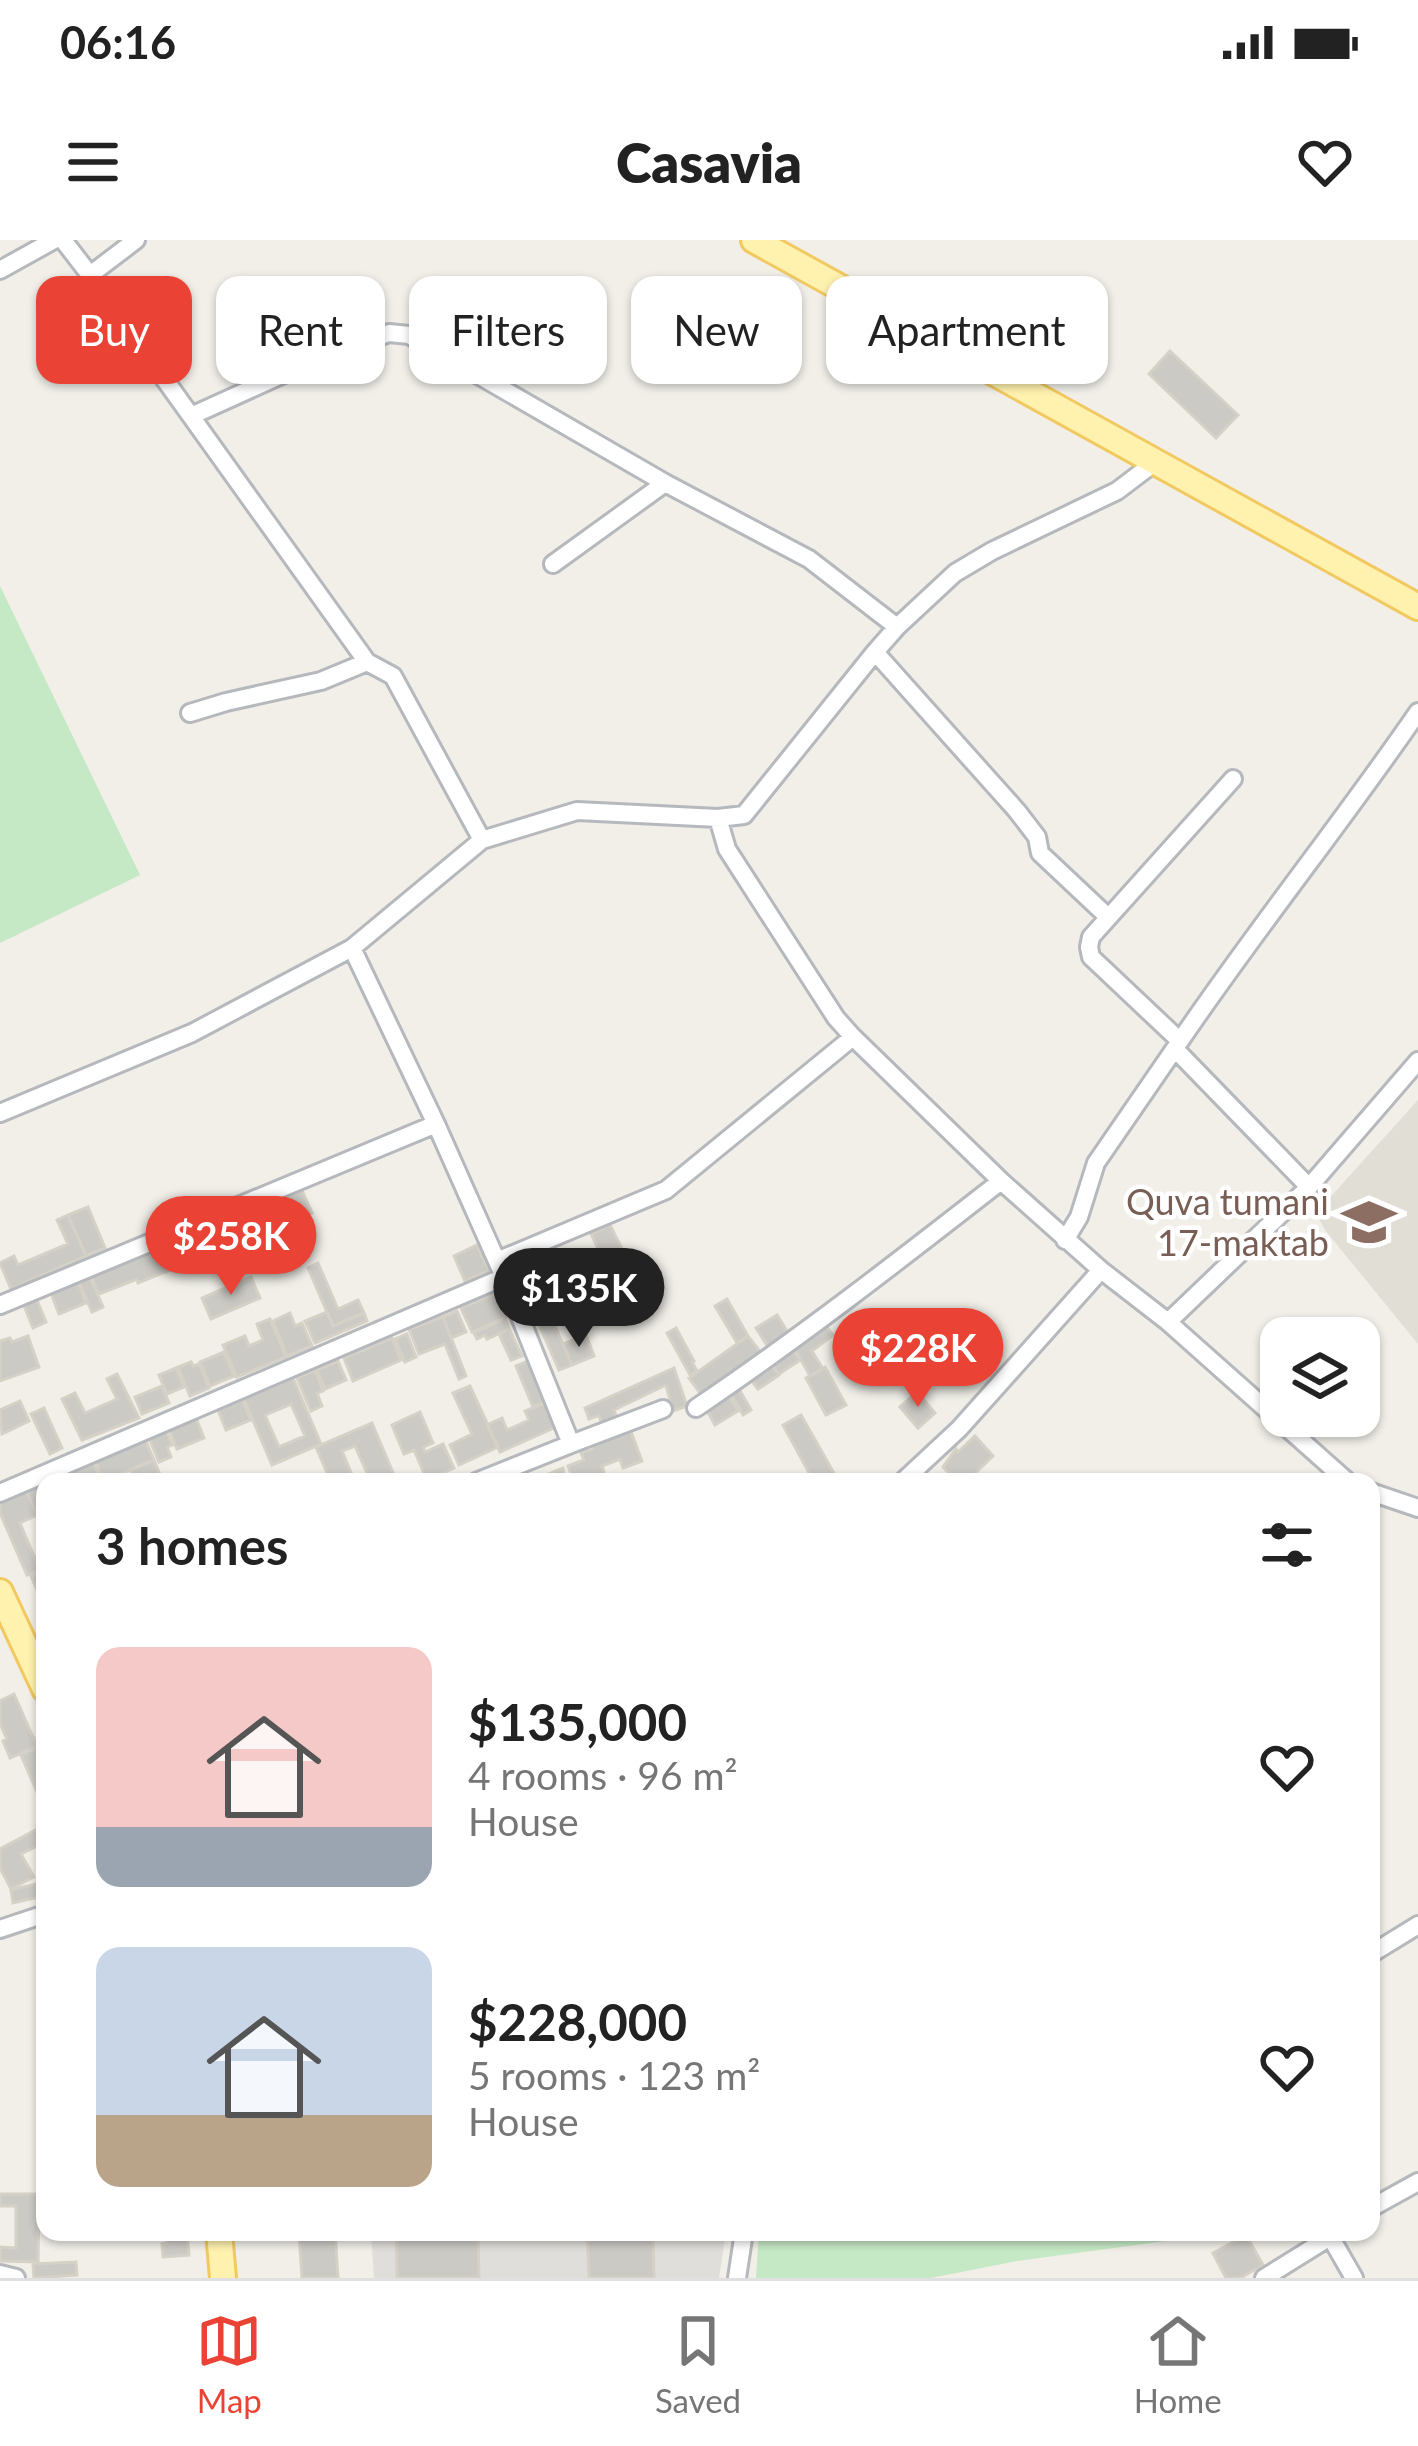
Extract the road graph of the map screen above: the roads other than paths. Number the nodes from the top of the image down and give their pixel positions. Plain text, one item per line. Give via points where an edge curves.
1 (59, 240) edge
2 (136, 240) edge
3 (754, 240) edge
4 (0, 270) edge
5 (90, 275) junction
6 (191, 416) junction
7 (1154, 463) junction
8 (665, 483) junction
9 (553, 564) dead end
10 (1418, 607) edge
11 (897, 627) junction
12 (875, 652) junction
13 (367, 662) junction
14 (1418, 712) edge
15 (190, 713) dead end
16 (1233, 779) dead end
17 (718, 818) junction
18 (482, 840) junction
19 (1108, 917) junction
20 (352, 948) junction
21 (853, 1037) junction
22 (1178, 1046) junction
23 (1418, 1061) edge
24 (0, 1113) edge
25 (436, 1124) junction
26 (1001, 1180) junction
27 (1309, 1186) junction
28 (1065, 1240) junction
29 (501, 1269) junction
30 (1100, 1270) junction
31 (0, 1305) edge
32 (1168, 1322) junction
33 (696, 1408) dead end
34 (663, 1409) dead end
35 (571, 1444) junction
36 (45, 1473) edge
37 (498, 1473) edge
38 (912, 1473) edge
39 (1338, 1473) edge
40 (36, 1477) edge
41 (0, 1493) edge
42 (1380, 1495) edge
43 (1418, 1508) edge
44 (0, 1592) edge
45 (36, 1654) edge
46 (36, 1917) edge
47 (1418, 1925) edge
48 (0, 1929) edge
49 (1380, 1948) edge
50 (1418, 2182) edge
51 (1380, 2203) edge
52 (220, 2241) edge
53 (743, 2241) edge
54 (1325, 2241) edge
55 (1338, 2241) edge
56 (0, 2274) edge
57 (740, 2275) edge
58 (16, 2278) edge
59 (223, 2278) edge
60 (1264, 2278) edge
61 (1354, 2278) edge

1 - 4 street
1 - 5 street
2 - 5 street
3 - 7 main road
5 - 6 street
6 - 8 street via 328,354 399,333
6 - 13 street
7 - 10 main road
7 - 11 street via 1118,491 955,573
8 - 9 street
8 - 11 street via 809,559
11 - 12 street
12 - 17 street via 744,815
12 - 19 street via 1017,811 1040,853
13 - 15 street
13 - 18 street via 392,676
14 - 22 street
16 - 19 street
17 - 18 street via 577,811
17 - 21 street via 727,848
18 - 20 street
19 - 22 street via 1090,938 1091,957
20 - 24 street via 192,1033
20 - 25 street
21 - 26 street
21 - 29 street via 666,1190
22 - 27 street
22 - 28 street via 1096,1163
23 - 27 street
25 - 29 street
25 - 31 street
26 - 28 street
26 - 33 street
27 - 32 street
28 - 30 street
29 - 35 street
29 - 36 street
30 - 32 street
30 - 38 street
32 - 39 street
34 - 35 street
35 - 37 street
40 - 41 street
42 - 43 street
44 - 45 main road
46 - 48 street
47 - 49 street
50 - 51 street
52 - 59 main road
53 - 57 street
54 - 60 street
55 - 61 street
56 - 58 street

